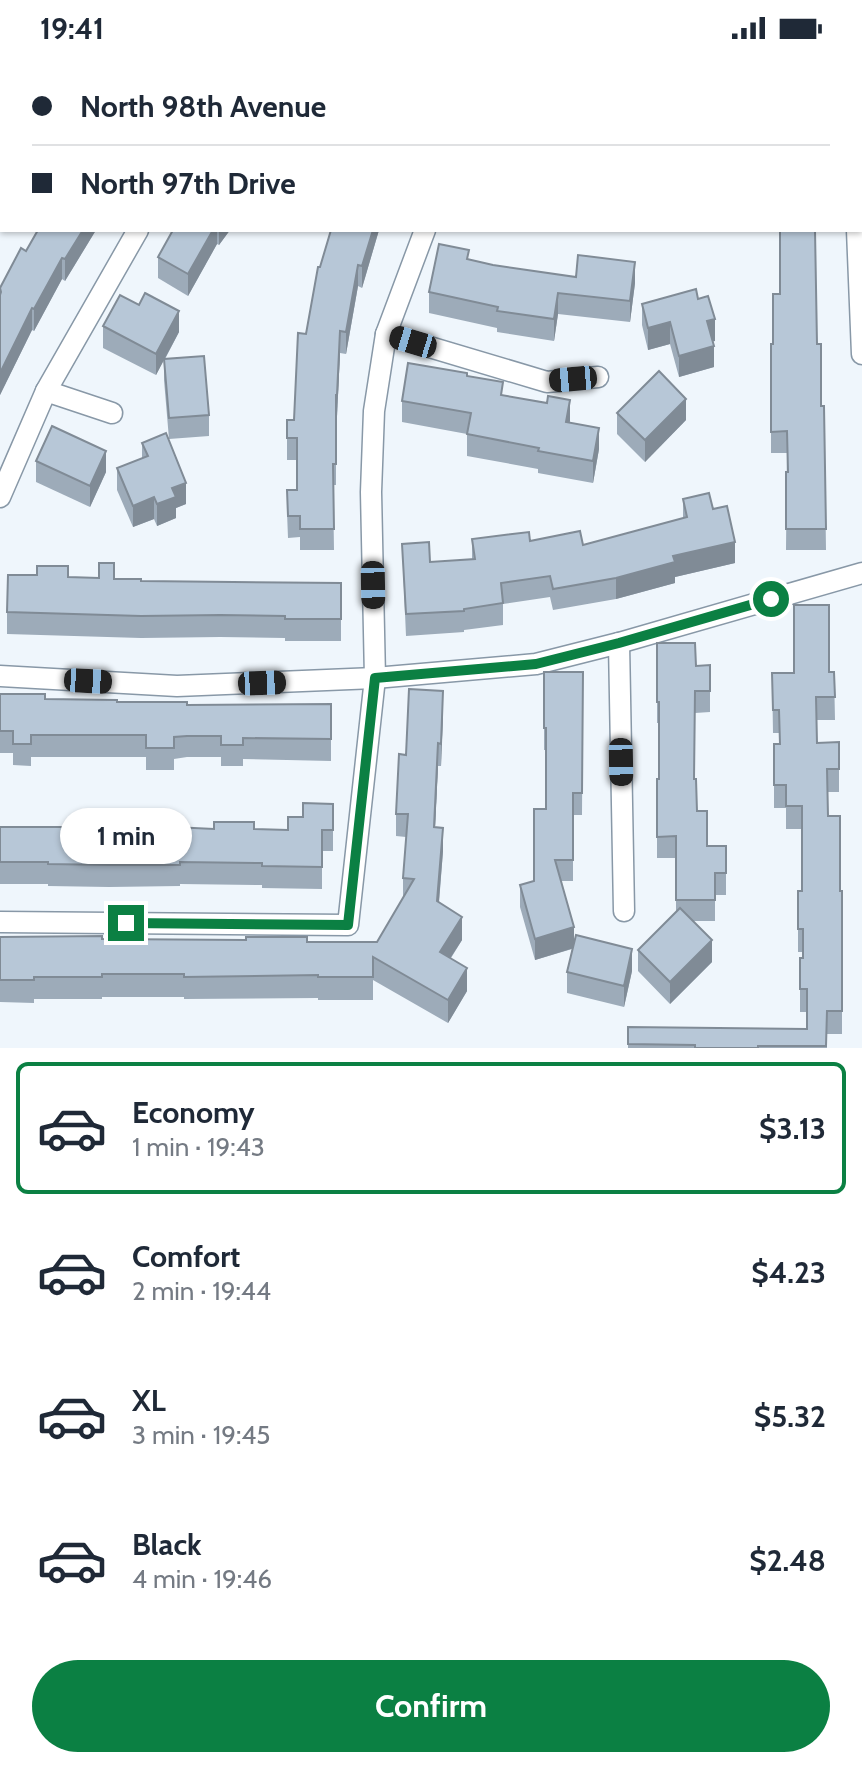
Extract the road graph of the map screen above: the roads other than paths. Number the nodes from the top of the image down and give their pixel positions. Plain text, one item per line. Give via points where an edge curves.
1 (137, 232) edge
2 (424, 232) edge
3 (857, 232) edge
4 (386, 334) junction
5 (862, 354) edge
6 (598, 377) dead end
7 (46, 391) junction
8 (112, 413) dead end
9 (0, 497) edge
10 (862, 573) edge
11 (619, 643) junction
12 (0, 676) edge
13 (375, 678) junction
14 (624, 911) dead end
15 (0, 922) edge

1 - 7 street
2 - 4 street
3 - 5 street
4 - 6 street via 547,382
4 - 13 street via 374,411
7 - 8 street
7 - 9 street
10 - 11 street
11 - 13 street via 536,664
11 - 14 street
12 - 13 street via 177,686
13 - 15 street via 348,925

